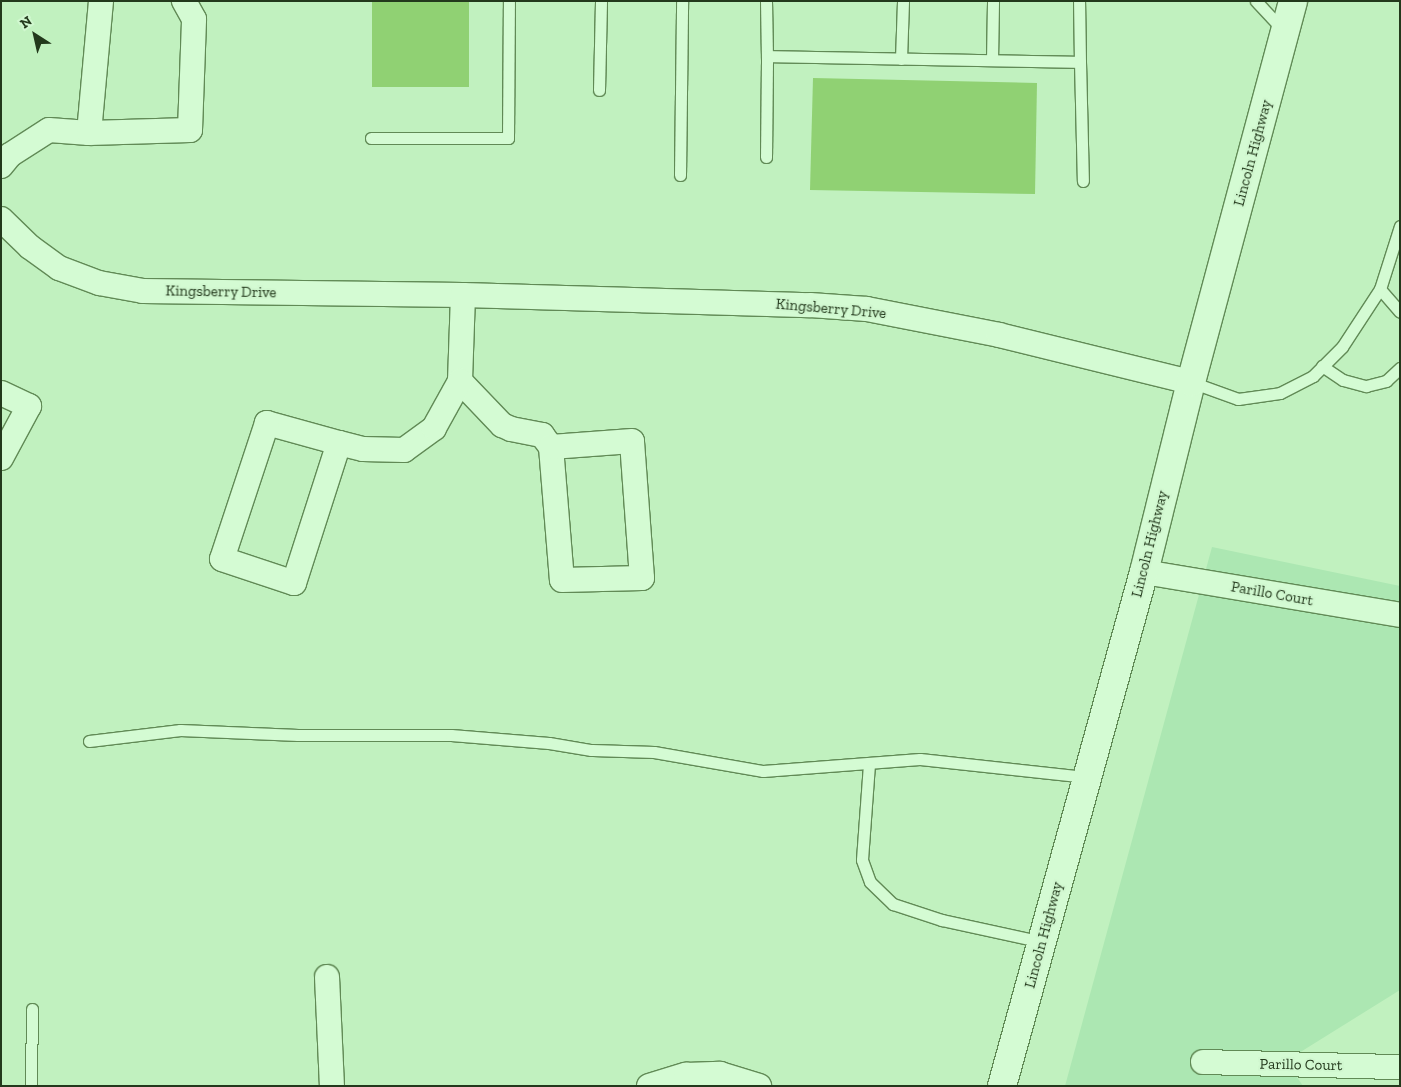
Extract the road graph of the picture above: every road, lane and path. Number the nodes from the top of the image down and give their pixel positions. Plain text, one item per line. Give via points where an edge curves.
1 (101, 1) edge
2 (184, 1) edge
3 (509, 1) edge
4 (601, 1) edge
5 (682, 1) edge
6 (766, 1) edge
7 (903, 1) edge
8 (993, 1) edge
9 (1079, 1) edge
10 (1256, 1) edge
11 (1292, 1) edge
12 (1285, 33) junction
13 (767, 56) junction
14 (901, 58) junction
15 (992, 60) junction
16 (1080, 62) junction
17 (599, 90) dead end
18 (89, 133) junction
19 (372, 138) dead end
20 (766, 157) dead end
21 (1, 166) edge
22 (680, 175) dead end
23 (1083, 181) dead end
24 (1, 219) edge
25 (1400, 226) edge
26 (1380, 289) junction
27 (463, 295) junction
28 (1400, 312) edge
29 (1322, 366) junction
30 (1400, 368) edge
31 (460, 381) junction
32 (1192, 382) junction
33 (1, 393) edge
34 (340, 443) junction
35 (551, 447) junction
36 (1, 458) edge
37 (1144, 572) junction
38 (1400, 615) edge
39 (89, 741) dead end
40 (869, 764) junction
41 (1087, 777) junction
42 (1043, 942) junction
43 (327, 977) dead end
44 (32, 1010) dead end
45 (1203, 1062) dead end
46 (1400, 1067) edge
47 (31, 1086) edge
48 (332, 1086) edge
49 (649, 1086) edge
50 (759, 1086) edge
51 (1002, 1086) edge

1 - 18 street
2 - 18 street via 194,19 190,130
3 - 19 lane via 508,138
4 - 17 lane
5 - 22 lane
6 - 13 lane
7 - 14 lane
8 - 15 lane
9 - 16 lane
10 - 12 lane
11 - 12 main road, Lincoln Highway
12 - 32 main road, Lincoln Highway
13 - 14 lane
13 - 20 lane
14 - 15 lane
15 - 16 lane
16 - 23 lane
18 - 21 street via 49,130 10,155
24 - 27 street, Kingsberry Drive via 30,247 59,268 99,283 143,291
25 - 26 lane
26 - 28 lane
26 - 29 lane via 1342,347
27 - 31 street
27 - 32 street, Kingsberry Drive via 867,309 999,335
29 - 30 lane via 1344,380 1366,386 1386,381
29 - 32 lane via 1313,376 1280,393 1238,399
31 - 34 street via 434,428 404,450 363,449
31 - 35 street via 502,425 542,435
32 - 37 main road, Lincoln Highway
33 - 36 street via 29,406
34 - 34 street via 294,583 222,559 267,423
35 - 35 street via 562,580 642,578 632,441
37 - 38 street, Parillo Court
37 - 41 main road, Lincoln Highway
39 - 40 lane via 180,730 298,735 451,735 591,750 654,752 763,771
40 - 41 lane via 920,759
40 - 42 lane via 862,860 870,882 893,904 942,920
41 - 42 main road, Lincoln Highway
42 - 51 main road, Lincoln Highway
43 - 48 street
44 - 47 lane
45 - 46 street, Parillo Court
49 - 50 street via 686,1075 720,1074

